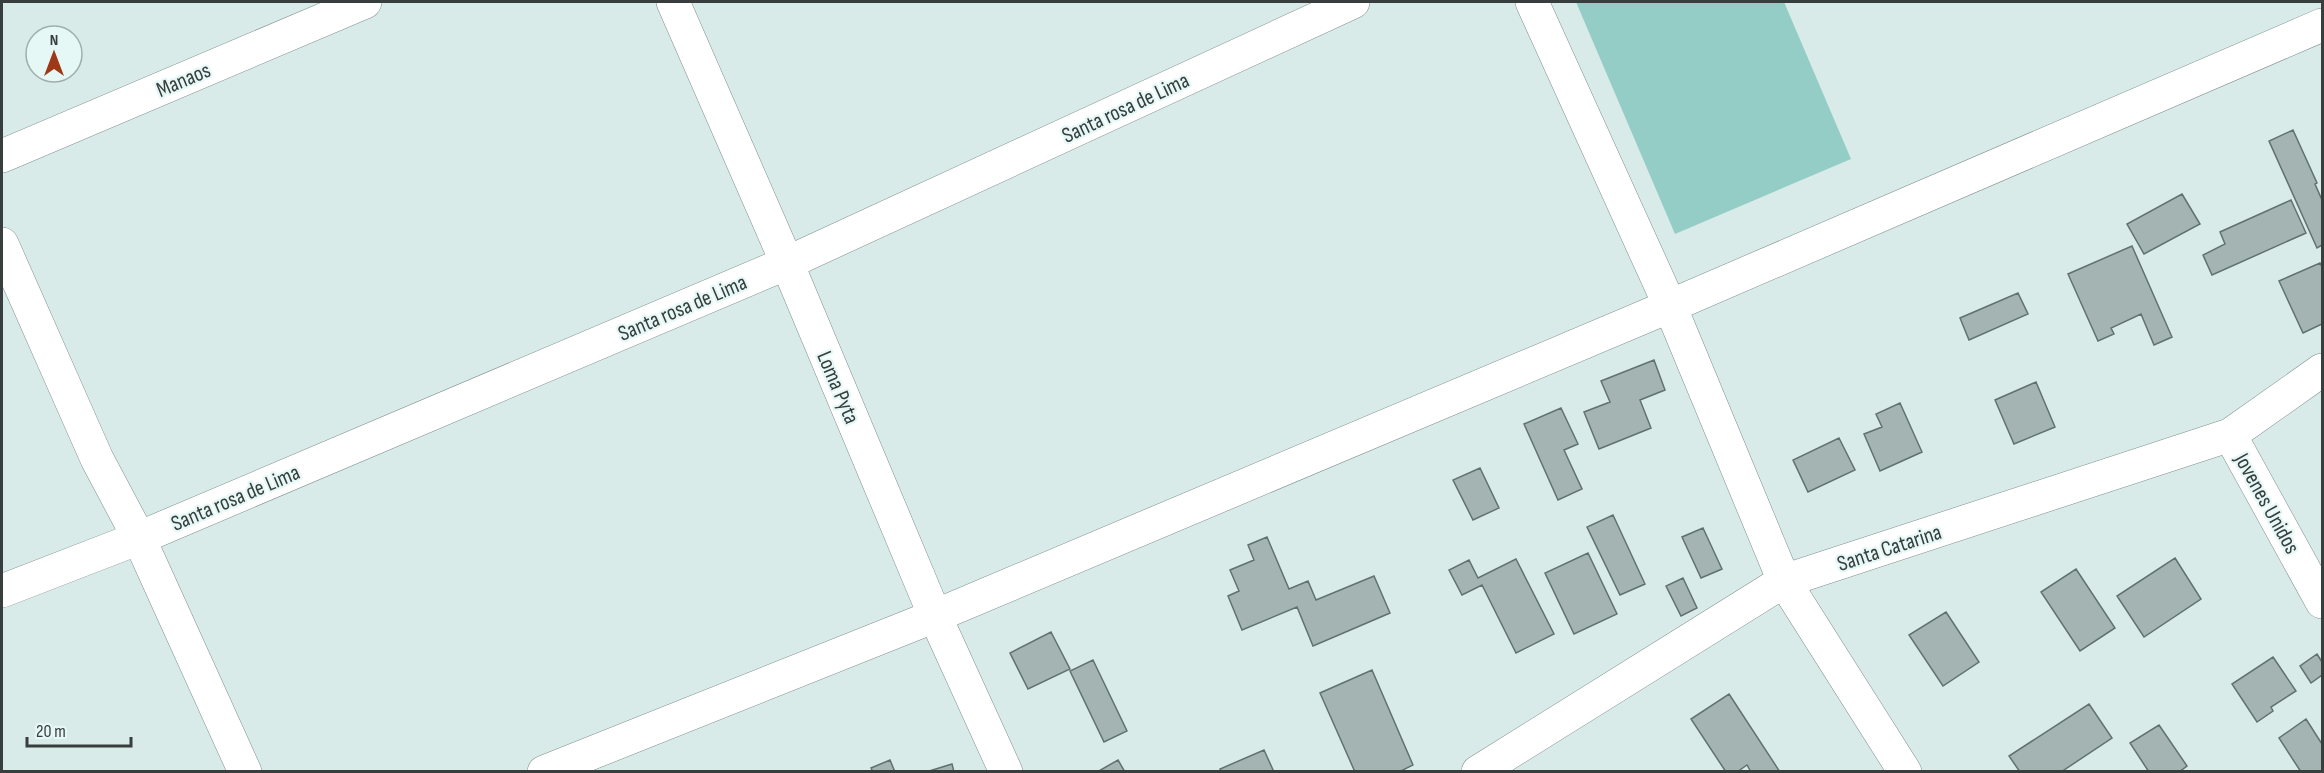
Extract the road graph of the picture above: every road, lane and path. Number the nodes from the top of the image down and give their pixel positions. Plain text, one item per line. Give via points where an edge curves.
1 (365, 2) edge
2 (673, 2) edge
3 (1353, 2) edge
4 (1532, 2) edge
5 (2322, 25) edge
6 (2, 156) edge
7 (2, 244) edge
8 (787, 263) junction
9 (1670, 306) junction
10 (2322, 370) edge
11 (2230, 435) junction
12 (139, 538) junction
13 (1784, 581) junction
14 (2, 591) edge
15 (2322, 602) edge
16 (935, 616) junction
17 (244, 771) edge
18 (544, 771) edge
19 (1006, 771) edge
20 (1478, 771) edge
21 (1905, 771) edge

1 - 6 street, Manaos
2 - 8 street, Loma Pyta
3 - 8 street, Santa rosa de Lima
4 - 9 street
5 - 9 street
7 - 12 street via 97,459
8 - 12 street, Santa rosa de Lima
8 - 16 street, Loma Pyta
9 - 13 street
9 - 16 street
10 - 11 street, Santa Catarina
11 - 13 street, Santa Catarina
11 - 15 street, Jovenes Unidos
12 - 14 street, Santa rosa de Lima
12 - 17 street
13 - 20 street, Santa Catarina
13 - 21 street
16 - 18 street
16 - 19 street, Loma Pyta

